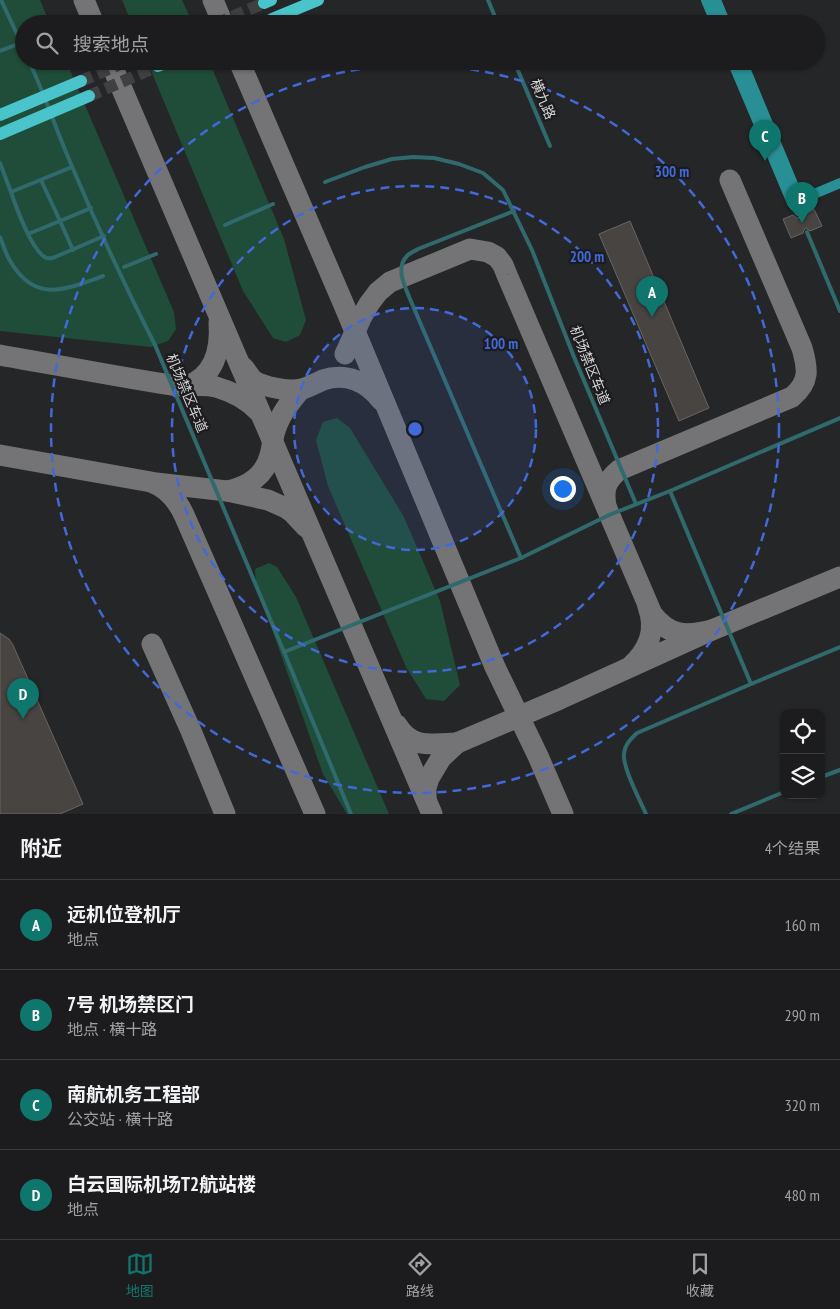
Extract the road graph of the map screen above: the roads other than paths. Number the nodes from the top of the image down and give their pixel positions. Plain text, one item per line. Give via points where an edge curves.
1 (1, 0) edge
2 (318, 0) edge
3 (488, 0) edge
4 (706, 0) edge
5 (716, 0) edge
6 (282, 15) edge
7 (494, 15) edge
8 (712, 15) edge
9 (722, 15) edge
10 (15, 30) edge
11 (15, 46) edge
12 (0, 52) edge
13 (34, 70) edge
14 (518, 70) edge
15 (736, 70) edge
16 (745, 70) edge
17 (81, 81) tunnel mouth
18 (89, 96) tunnel mouth
19 (0, 116) edge
20 (0, 134) edge
21 (550, 146) dead end
22 (0, 164) edge
23 (72, 167) junction
24 (42, 180) junction
25 (325, 182) dead end
26 (840, 183) edge
27 (11, 192) junction
28 (273, 204) dead end
29 (798, 207) junction
30 (91, 208) junction
31 (514, 210) junction
32 (60, 221) junction
33 (225, 226) dead end
34 (807, 232) dead end
35 (28, 234) junction
36 (104, 236) junction
37 (0, 238) edge
38 (73, 250) junction
39 (156, 254) dead end
40 (124, 267) dead end
41 (103, 276) dead end
42 (840, 311) edge
43 (840, 418) edge
44 (670, 491) junction
45 (636, 504) junction
46 (521, 558) junction
47 (840, 647) edge
48 (284, 652) junction
49 (751, 684) junction
50 (840, 770) edge
51 (825, 776) edge
52 (780, 794) edge
53 (351, 814) edge
54 (646, 814) edge
55 (731, 814) edge

1 - 10 lane
2 - 6 highway
3 - 7 lane
4 - 8 street
5 - 9 street
11 - 12 lane
13 - 23 lane, 机场禁区车道
14 - 21 lane, 横九路
15 - 29 street
16 - 29 street
17 - 19 highway
18 - 20 highway
22 - 27 lane
23 - 24 lane
23 - 30 lane, 机场禁区车道
24 - 27 lane
24 - 32 lane
25 - 31 lane, 机场禁区车道 via 392,159 434,158 483,173 504,190
26 - 29 street
27 - 35 lane
28 - 33 lane
30 - 32 lane
30 - 36 lane, 机场禁区车道
31 - 45 lane, 机场禁区车道
31 - 46 lane via 418,249 407,256 401,275
32 - 35 lane
32 - 38 lane
34 - 42 lane
35 - 38 lane via 39,252 47,258
36 - 38 lane
36 - 48 lane, 机场禁区车道 via 155,346
37 - 41 lane via 9,259 32,286 49,291
39 - 40 lane
43 - 44 lane
44 - 45 lane
44 - 49 lane
45 - 46 lane
46 - 48 lane
47 - 49 lane
48 - 53 lane, 机场禁区车道
49 - 54 lane via 637,733 628,742 624,754 626,766
50 - 51 lane
52 - 55 lane

